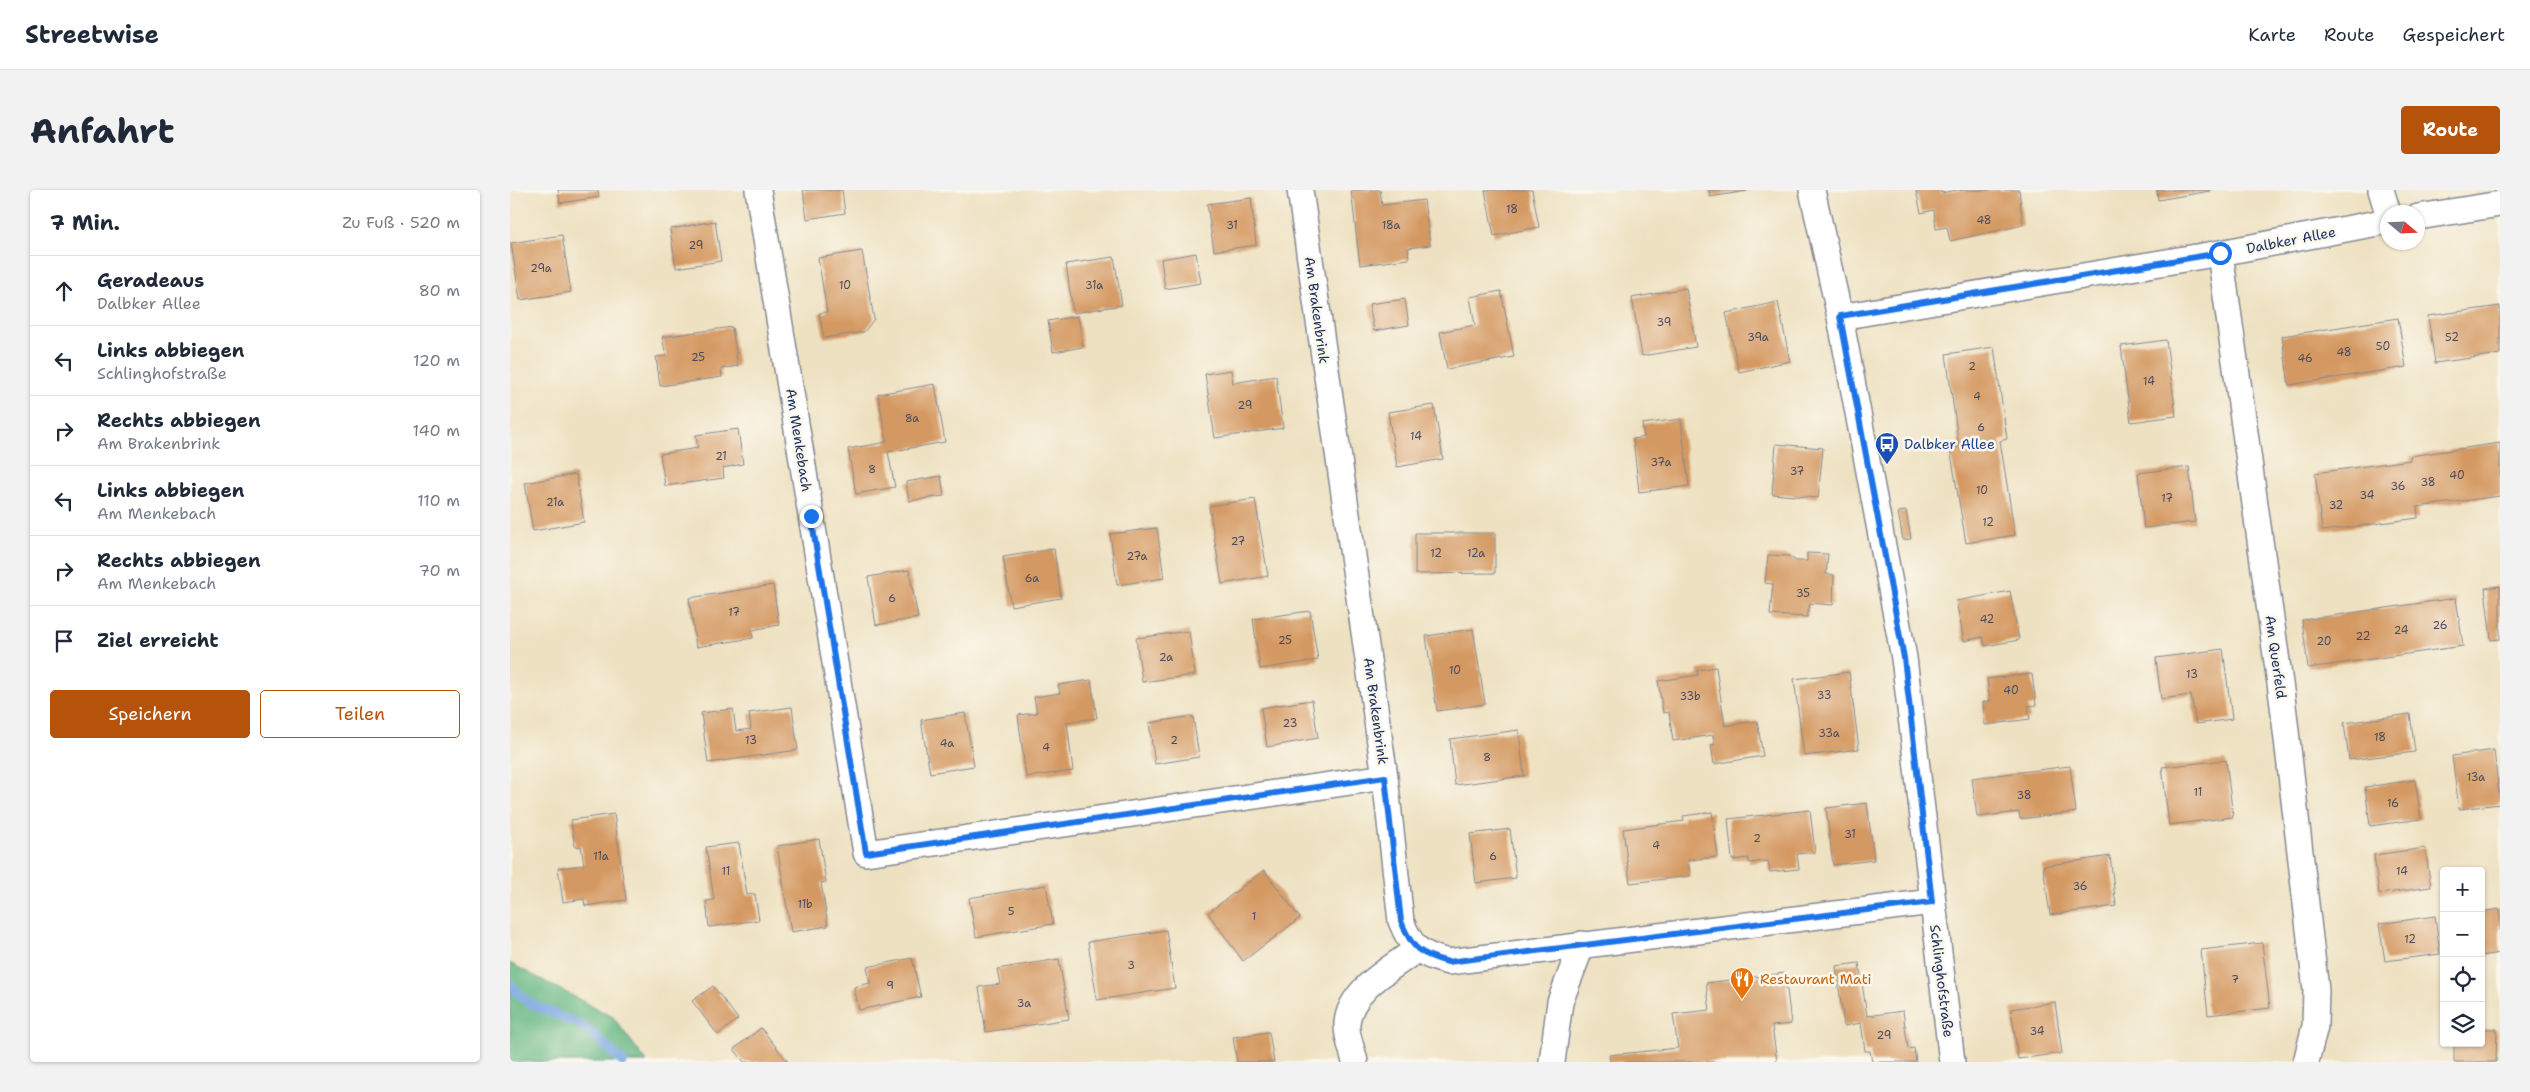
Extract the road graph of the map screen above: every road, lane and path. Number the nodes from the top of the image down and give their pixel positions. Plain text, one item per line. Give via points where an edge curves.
1 (758, 190) edge
2 (1300, 190) edge
3 (1812, 190) edge
4 (2381, 190) edge
5 (2500, 204) edge
6 (2386, 205) edge
7 (2425, 216) edge
8 (2380, 223) edge
9 (2220, 253) junction
10 (1840, 316) junction
11 (1385, 777) junction
12 (1932, 902) junction
13 (1582, 944) junction
14 (1416, 950) junction
15 (1355, 1062) edge
16 (1552, 1062) edge
17 (1952, 1062) edge
18 (2306, 1062) edge

1 - 11 street, Am Menkebach via 866,853
2 - 11 street, Am Brakenbrink
3 - 10 street, Schlinghofstraße
4 - 6 street
5 - 7 street
8 - 9 street, Dalbker Allee
9 - 10 street, Dalbker Allee
9 - 18 street, Am Querfeld via 2283,705 2316,990 2315,1026
10 - 12 street, Schlinghofstraße via 1904,658
11 - 14 street, Am Brakenbrink via 1401,921
12 - 13 street
12 - 17 street, Schlinghofstraße
13 - 14 street via 1448,962
13 - 16 street via 1560,1002
14 - 15 street via 1356,998 1347,1024

